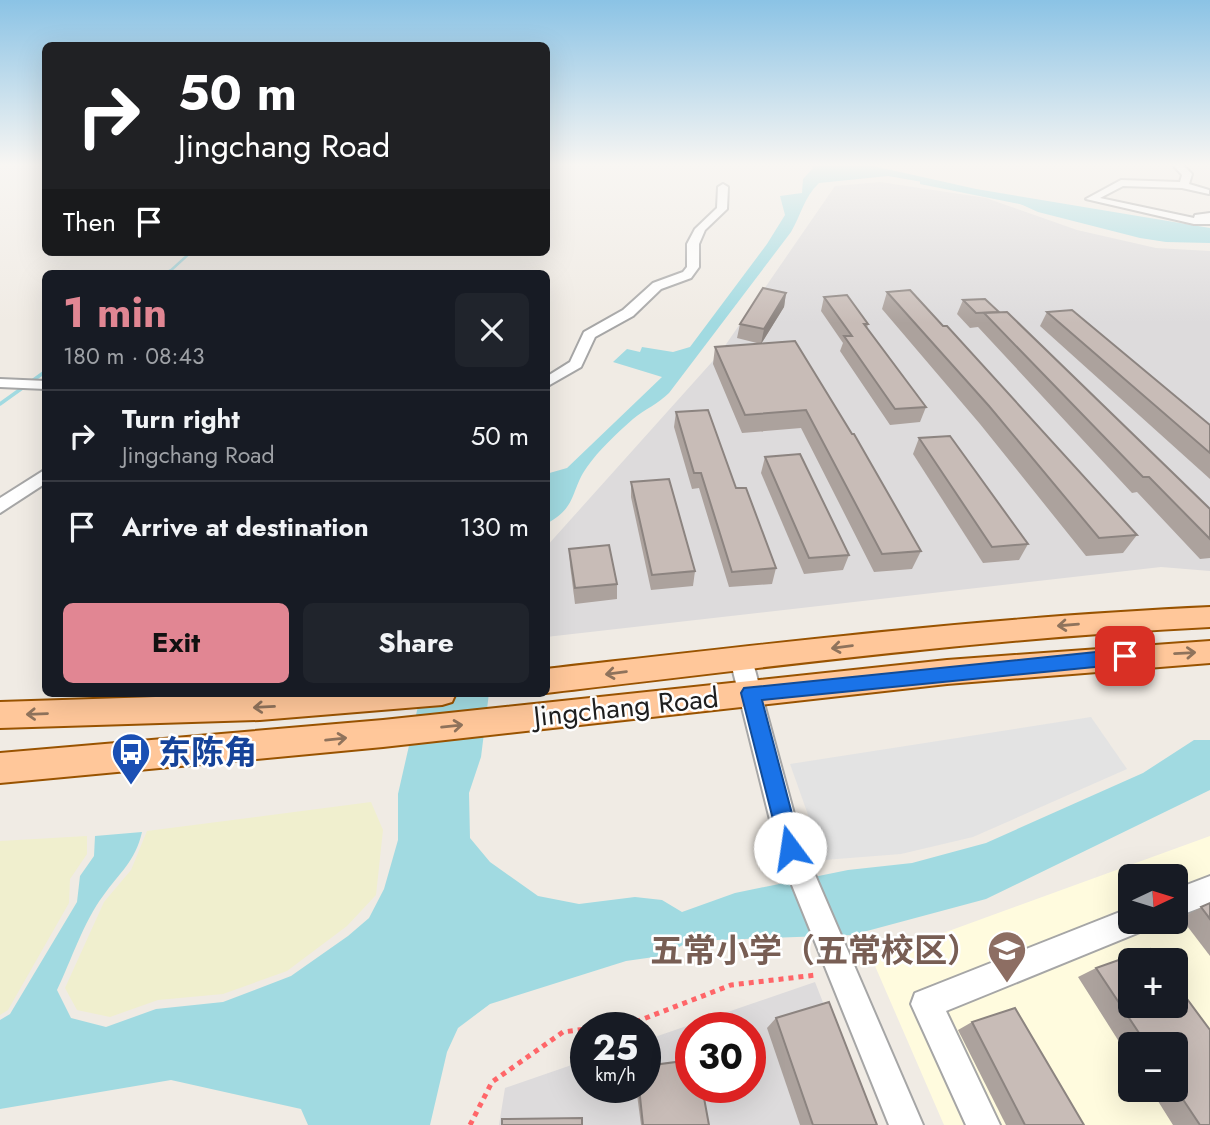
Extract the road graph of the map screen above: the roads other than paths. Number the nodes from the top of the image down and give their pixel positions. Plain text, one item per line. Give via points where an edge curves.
1 (713, 218) edge
2 (1178, 218) edge
3 (1200, 218) edge
4 (550, 380) edge
5 (0, 383) edge
6 (41, 385) edge
7 (42, 477) edge
8 (0, 507) edge
9 (1210, 617) edge
10 (1210, 652) edge
11 (741, 659) junction
12 (550, 681) edge
13 (751, 693) junction
14 (406, 697) edge
15 (0, 715) edge
16 (0, 768) edge
17 (790, 848) joint
18 (1210, 890) edge
19 (1188, 899) edge
20 (1118, 927) edge
21 (829, 972) joint
22 (906, 1125) edge
23 (983, 1125) edge

1 - 4 street via 693,243 693,267 687,275 657,286 628,313 589,335 576,364
2 - 3 street via 1209,221
5 - 6 street
7 - 8 street
9 -> 11 main road, Jingchang Road via 943,636
13 -> 10 main road, Jingchang Road via 1125,656
11 -> 12 main road, Jingchang Road
11 - 13 street
16 -> 13 main road, Jingchang Road via 252,748
13 - 17 street
14 -> 15 main road via 260,707
17 - 21 street
18 - 19 street
20 - 23 street via 926,1004
21 - 22 street

